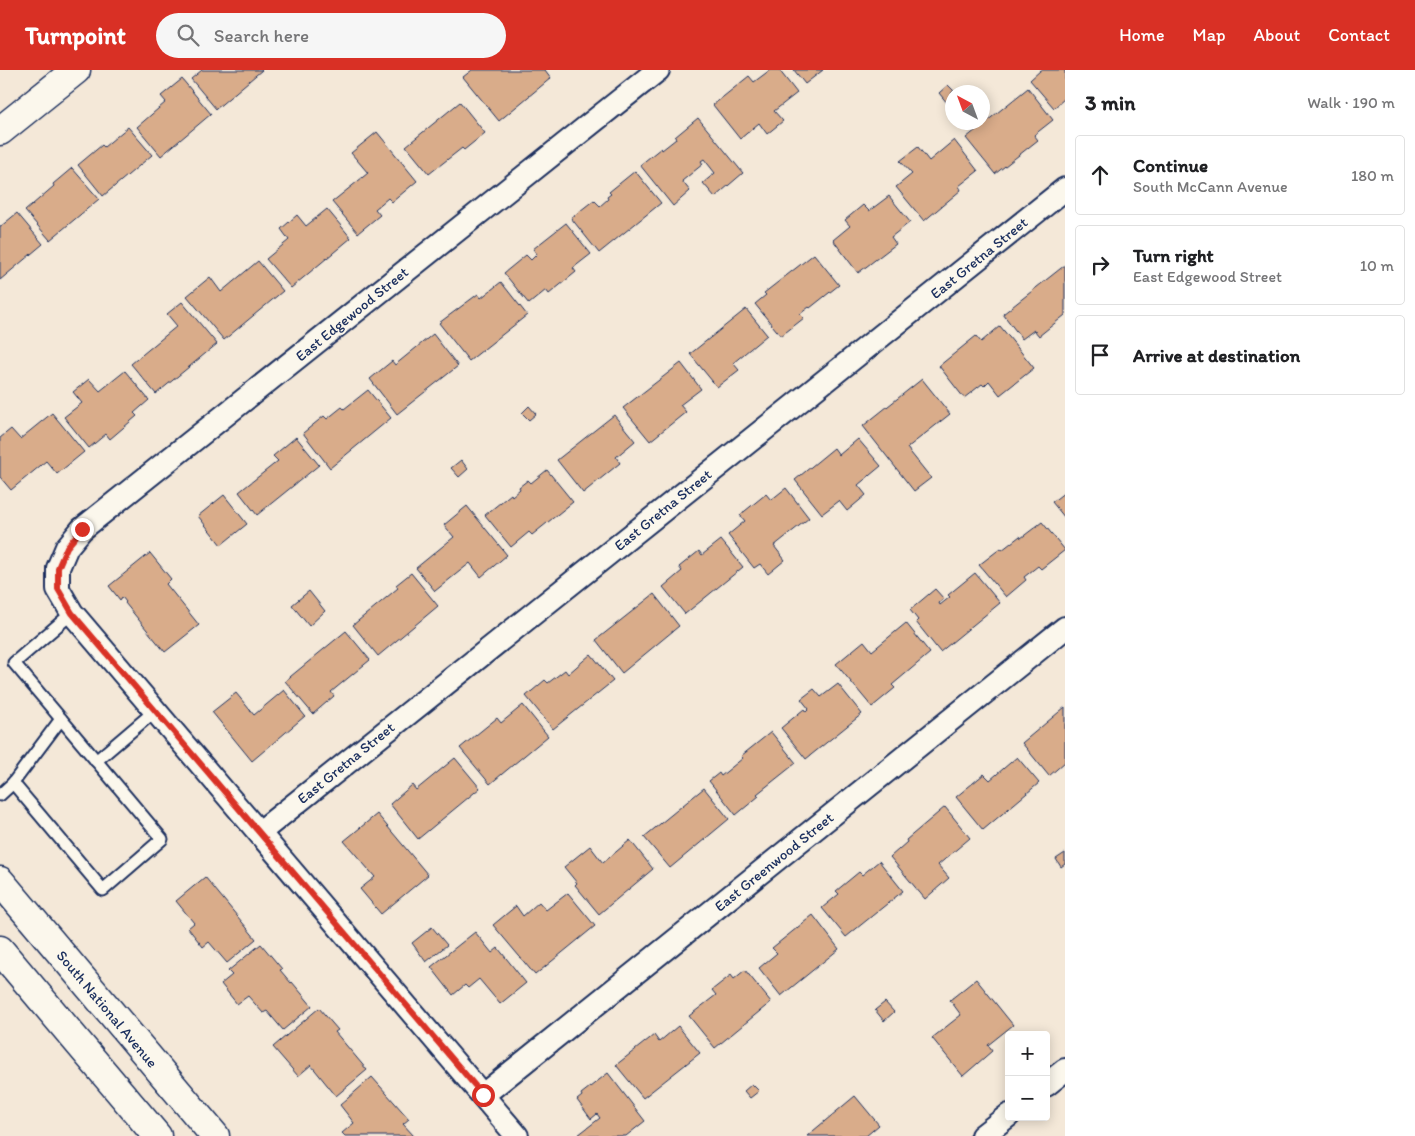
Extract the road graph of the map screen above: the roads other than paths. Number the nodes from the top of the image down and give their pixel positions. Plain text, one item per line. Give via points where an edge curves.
1 (76, 70) edge
2 (658, 70) edge
3 (0, 131) edge
4 (1065, 189) edge
5 (72, 613) junction
6 (1065, 628) edge
7 (156, 710) junction
8 (61, 719) junction
9 (96, 761) junction
10 (13, 784) junction
11 (0, 794) edge
12 (260, 832) junction
13 (4, 893) edge
14 (0, 950) edge
15 (1065, 1070) edge
16 (1050, 1082) edge
17 (483, 1095) junction
18 (1005, 1118) edge
19 (157, 1136) edge
20 (214, 1136) edge
21 (517, 1136) edge
22 (982, 1136) edge

1 - 3 main road
2 - 5 street, East Edgewood Street via 82,529 67,547 58,568 58,589
4 - 12 street, East Gretna Street
5 - 7 street
5 - 8 lane via 14,663
6 - 17 street, East Greenwood Street
7 - 9 lane
7 - 12 street
8 - 9 lane
8 - 10 lane
9 - 10 lane via 162,839 103,890
10 - 11 lane
12 - 17 street
13 - 20 main road, South National Avenue
14 - 19 main road
15 - 16 street
17 - 21 street
18 - 22 street

